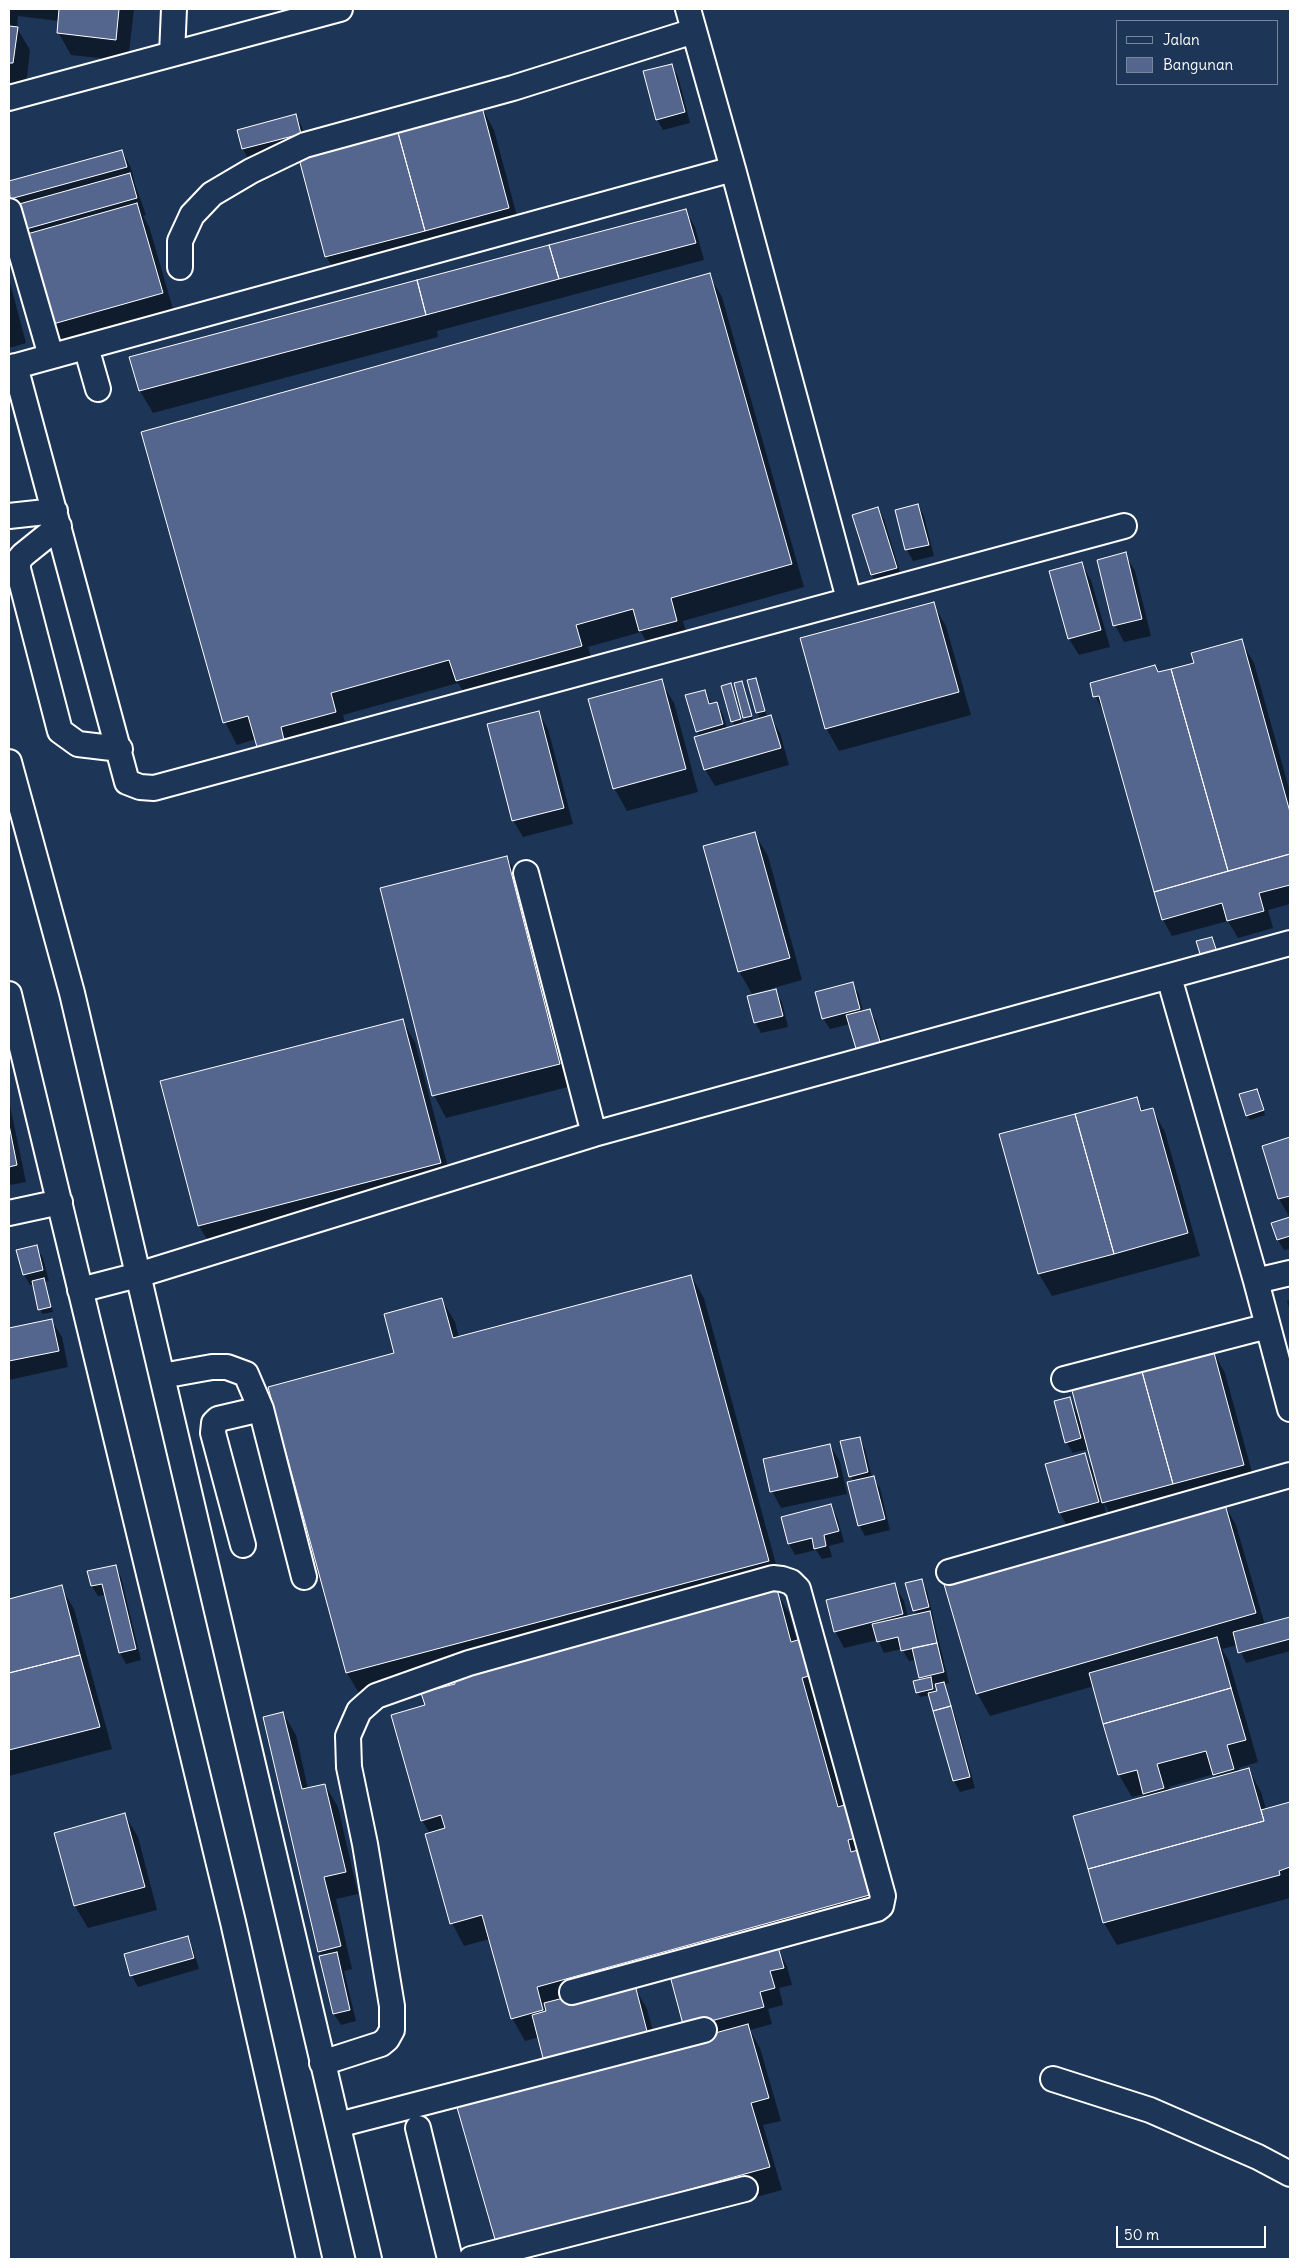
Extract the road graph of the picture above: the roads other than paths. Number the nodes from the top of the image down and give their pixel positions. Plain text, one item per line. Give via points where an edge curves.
1 (174, 9) edge
2 (340, 9) edge
3 (691, 20) edge
4 (172, 54) junction
5 (9, 98) edge
6 (733, 169) junction
7 (9, 211) edge
8 (180, 267) dead end
9 (86, 347) junction
10 (51, 356) junction
11 (12, 367) edge
12 (98, 389) dead end
13 (18, 413) edge
14 (9, 516) edge
15 (57, 519) junction
16 (1124, 526) dead end
17 (849, 599) junction
18 (120, 749) junction
19 (9, 762) edge
20 (526, 873) dead end
21 (1290, 943) edge
22 (1169, 977) junction
23 (9, 996) edge
24 (594, 1134) junction
25 (60, 1202) junction
26 (9, 1213) edge
27 (1290, 1273) edge
28 (138, 1275) junction
29 (1256, 1281) junction
30 (80, 1290) junction
31 (1268, 1326) junction
32 (162, 1376) junction
33 (1064, 1379) dead end
34 (261, 1409) junction
35 (1290, 1409) edge
36 (1290, 1475) edge
37 (243, 1546) dead end
38 (949, 1572) dead end
39 (304, 1577) dead end
40 (572, 1992) dead end
41 (704, 2030) dead end
42 (322, 2063) junction
43 (1053, 2079) dead end
44 (338, 2125) junction
45 (418, 2128) dead end
46 (1290, 2174) edge
47 (745, 2189) dead end
48 (308, 2259) edge
49 (369, 2259) edge
50 (450, 2259) edge
51 (470, 2259) edge

1 - 4 street
2 - 4 street
3 - 6 street
3 - 8 street via 513,88 305,145 250,171 212,194 192,215 180,241
4 - 5 street
6 - 9 street
6 - 17 street
7 - 10 street
9 - 10 street
9 - 12 street
10 - 11 street
11 - 13 street
13 - 15 street
14 - 15 street
15 - 18 street
15 - 18 street via 23,554 18,561 18,569 60,732 78,744
16 - 17 street
17 - 18 street via 154,788 128,782
19 - 28 street via 72,993
20 - 24 street
21 - 22 street
22 - 24 street
22 - 29 street
23 - 25 street
24 - 28 street
25 - 26 street
25 - 30 street
27 - 29 street
28 - 30 street
28 - 32 street
29 - 31 street
30 - 48 street via 233,1922
31 - 33 street
31 - 35 street
32 - 34 street via 212,1367 238,1370 246,1374
32 - 42 street
34 - 37 street via 218,1419 214,1423 213,1433
34 - 39 street
36 - 38 street
40 - 42 street via 881,1906 881,1886 798,1589 791,1582 774,1578 469,1663 376,1696 360,1711 348,1736 349,1767 392,2006 392,2030 381,2044
41 - 44 street
42 - 44 street
43 - 46 street via 1150,2110
44 - 49 street
45 - 50 street
47 - 51 street

